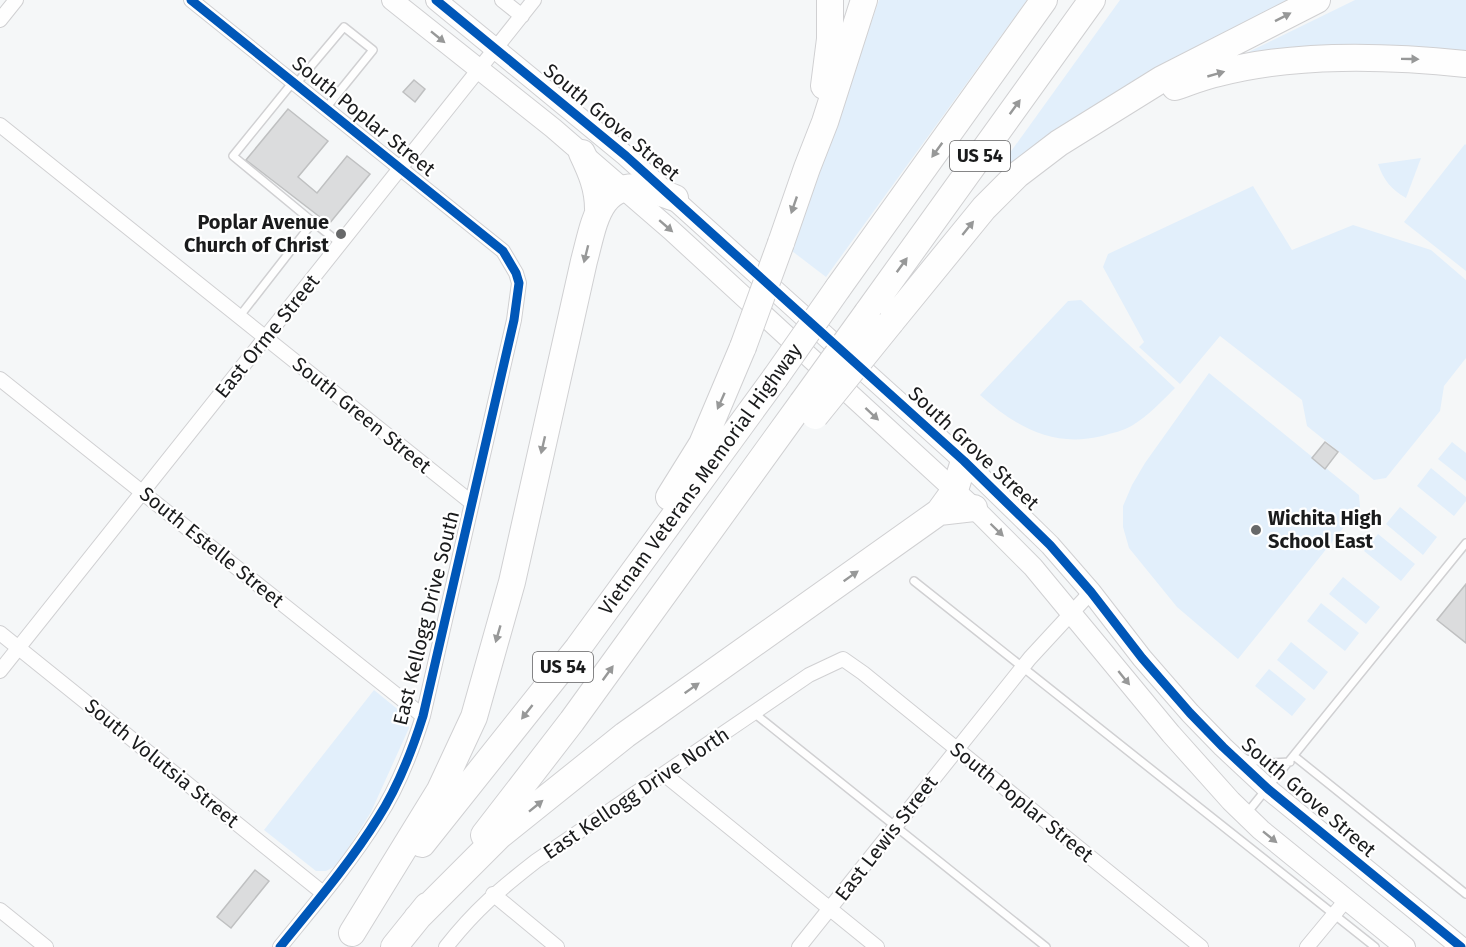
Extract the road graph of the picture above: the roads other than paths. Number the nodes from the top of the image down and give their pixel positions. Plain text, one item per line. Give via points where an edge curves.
1 (16, 0) edge
2 (191, 0) edge
3 (392, 0) edge
4 (436, 0) edge
5 (502, 0) edge
6 (534, 0) edge
7 (830, 0) edge
8 (864, 0) edge
9 (1044, 0) edge
10 (1092, 0) edge
11 (1317, 0) edge
12 (522, 16) junction
13 (0, 20) edge
14 (496, 48) junction
15 (1466, 64) edge
16 (479, 70) junction
17 (295, 84) junction
18 (1121, 106) junction
19 (326, 108) junction
20 (0, 125) edge
21 (582, 153) junction
22 (400, 168) junction
23 (807, 168) junction
24 (622, 188) junction
25 (675, 198) junction
26 (598, 210) junction
27 (313, 222) junction
28 (341, 243) junction
29 (511, 264) joint
30 (239, 317) junction
31 (879, 317) junction
32 (265, 338) junction
33 (0, 379) edge
34 (964, 461) junction
35 (955, 490) junction
36 (143, 492) junction
37 (472, 503) junction
38 (974, 508) junction
39 (939, 513) junction
40 (1466, 543) edge
41 (914, 581) dead end
42 (1091, 592) junction
43 (1072, 613) junction
44 (0, 633) edge
45 (19, 648) junction
46 (578, 648) junction
47 (843, 659) joint
48 (1022, 668) junction
49 (0, 671) edge
50 (754, 713) junction
51 (423, 716) junction
52 (957, 749) junction
53 (1231, 754) junction
54 (1292, 759) junction
55 (665, 775) junction
56 (1268, 789) junction
57 (1246, 815) junction
58 (895, 826) junction
59 (323, 893) junction
60 (494, 894) junction
61 (1466, 894) edge
62 (1340, 907) junction
63 (829, 909) junction
64 (0, 910) edge
65 (417, 918) junction
66 (347, 940) edge
67 (46, 947) edge
68 (280, 947) edge
69 (394, 947) edge
70 (446, 947) edge
71 (557, 947) edge
72 (799, 947) edge
73 (877, 947) edge
74 (1046, 947) edge
75 (1201, 947) edge
76 (1307, 947) edge
77 (1375, 947) edge
78 (1405, 947) edge
79 (1461, 947) edge

1 - 13 street
2 - 17 street, South Poplar Street
3 -> 16 street
4 - 14 street, South Grove Street
5 - 12 street
6 - 12 street, East Orme Street
7 - 23 highway via 825,81
8 - 23 highway
9 -> 46 highway, Vietnam Veterans Memorial Highway / US 54, bridge
31 -> 10 highway, US 54
18 -> 11 highway via 1162,79
12 - 14 street, East Orme Street
14 - 16 street, East Orme Street
14 - 25 street, South Grove Street
18 -> 15 highway via 1219,72 1279,62 1352,58
16 - 21 street
16 - 22 street, East Orme Street
17 - 19 street, South Poplar Street
17 - 19 lane via 344,27 373,50
17 - 27 lane via 233,156
31 -> 18 highway via 1017,175 1059,143
19 - 22 street, South Poplar Street
20 - 30 street, South Green Street
21 - 24 street
21 - 26 highway via 594,177
22 - 28 street, East Orme Street
22 - 29 street, South Poplar Street via 503,251
23 -> 46 highway, bridge via 743,347 702,444
24 - 25 highway via 647,189
24 - 26 highway
24 -> 35 street
25 - 34 street, South Grove Street
26 -> 66 highway via 512,582 474,717 440,790
27 - 28 lane
27 - 30 lane
28 - 32 street, East Orme Street
29 - 37 street, East Kellogg Drive South via 519,284 514,320
30 - 32 street, South Green Street
65 -> 31 highway, Vietnam Veterans Memorial Highway / US 54, bridge via 534,773 710,532
32 - 36 street, East Orme Street
32 - 37 street, South Green Street
33 - 36 street, South Estelle Street
34 - 35 highway
34 - 42 street, South Grove Street via 1050,545
35 - 38 street
35 - 39 highway
36 - 45 street, East Orme Street
36 - 51 street, South Estelle Street
37 - 51 street, East Kellogg Drive South
38 - 39 highway
38 -> 43 street
65 -> 39 highway via 499,836 625,735
40 - 54 lane
41 - 48 lane
42 - 43 street, East Lewis Street
42 - 53 street, South Grove Street via 1142,658
43 - 48 street, East Lewis Street
43 -> 57 street via 1171,734
44 - 45 street, South Volutsia Street
45 - 49 street, East Orme Street
45 - 59 street, South Volutsia Street
46 -> 66 highway, Vietnam Veterans Memorial Highway / US 54
47 - 50 street, East Kellogg Drive North via 809,675
47 - 52 street, South Poplar Street
48 - 52 street, East Lewis Street
48 - 62 lane
50 - 55 street, East Kellogg Drive North
50 - 58 lane
51 - 59 street, East Kellogg Drive South via 380,816
52 - 58 street, East Lewis Street
52 - 75 street, South Poplar Street
53 - 54 lane via 1270,763
53 - 56 street, South Grove Street
54 - 56 lane
54 - 61 lane
55 - 60 street, East Kellogg Drive North via 589,824
55 - 63 street
56 - 57 lane
56 - 79 street, South Grove Street
57 -> 62 street
58 - 63 street, East Lewis Street
58 - 74 lane
59 - 68 street, East Kellogg Drive South
60 - 70 street, East Kellogg Drive North
60 - 71 street
62 - 76 street
62 - 77 lane
62 - 78 street
63 - 72 street, East Lewis Street
63 - 73 street
64 - 67 street
65 - 69 highway, Vietnam Veterans Memorial Highway / US 54

